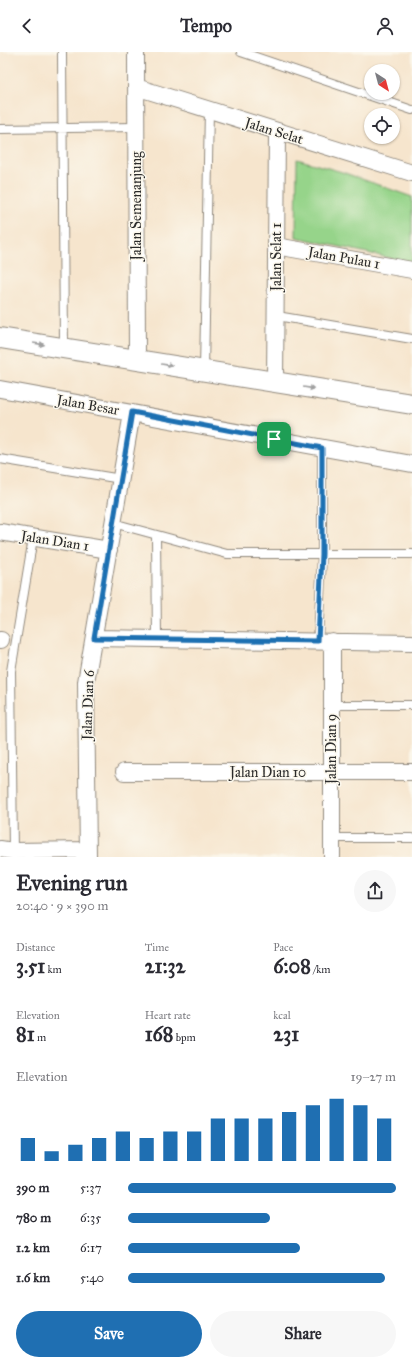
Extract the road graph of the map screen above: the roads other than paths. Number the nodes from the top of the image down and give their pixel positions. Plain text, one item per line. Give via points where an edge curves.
1 (62, 52) edge
2 (136, 52) edge
3 (241, 52) edge
4 (136, 87) junction
5 (209, 110) junction
6 (412, 110) edge
7 (63, 128) junction
8 (136, 128) junction
9 (0, 129) edge
10 (277, 132) junction
11 (412, 173) edge
12 (276, 246) junction
13 (412, 270) edge
14 (277, 316) junction
15 (0, 338) edge
16 (412, 339) edge
17 (64, 348) junction
18 (137, 360) junction
19 (204, 371) junction
20 (276, 382) junction
21 (0, 389) edge
22 (412, 404) edge
23 (132, 412) junction
24 (322, 448) junction
25 (0, 459) edge
26 (412, 464) edge
27 (121, 479) junction
28 (113, 523) junction
29 (0, 532) edge
30 (156, 535) junction
31 (33, 538) junction
32 (109, 550) junction
33 (322, 554) junction
34 (412, 554) edge
35 (94, 638) junction
36 (156, 639) junction
37 (325, 641) junction
38 (412, 643) edge
39 (412, 705) edge
40 (331, 706) junction
41 (124, 772) dead end
42 (332, 772) junction
43 (412, 772) edge
44 (332, 838) junction
45 (412, 838) edge
46 (8, 852) edge
47 (88, 854) edge
48 (332, 857) edge

1 - 7 lane
2 - 4 street, Jalan Semenanjung
3 - 6 lane
4 - 5 street, Jalan Selat
4 - 8 street, Jalan Semenanjung
5 - 10 street, Jalan Selat
5 - 19 lane
7 - 8 lane
7 - 9 lane
7 - 17 lane
8 - 18 street, Jalan Semenanjung
10 - 11 street, Jalan Selat
10 - 12 street, Jalan Selat 1
12 - 13 street, Jalan Pulau 1
12 - 14 street, Jalan Selat 1
14 - 16 lane
14 - 20 street, Jalan Selat 1
15 -> 17 street
17 - 18 street
18 -> 19 street
19 - 20 street
20 -> 22 street
21 - 23 street, Jalan Besar
23 - 24 street, Jalan Besar
23 - 27 street, Jalan Dian 6
24 - 26 street, Jalan Besar
24 - 33 lane
25 - 27 lane
27 - 28 street, Jalan Dian 6
28 - 30 lane
28 - 32 street, Jalan Dian 6
29 - 31 street, Jalan Dian 1
30 - 33 lane via 227,554
30 - 36 lane
31 - 32 street, Jalan Dian 1
31 - 46 lane via 11,671
32 - 35 street, Jalan Dian 6
33 - 34 lane
33 - 37 lane
35 - 36 street
35 - 47 street, Jalan Dian 6 via 86,682
36 - 37 street
37 - 38 street
37 - 40 street, Jalan Dian 9
39 - 40 lane
40 - 42 street, Jalan Dian 9
41 - 42 street, Jalan Dian 10
42 - 43 street, Jalan Dian 10
42 - 44 street, Jalan Dian 9
44 - 45 lane
44 - 48 street, Jalan Dian 9
46 - 47 street

